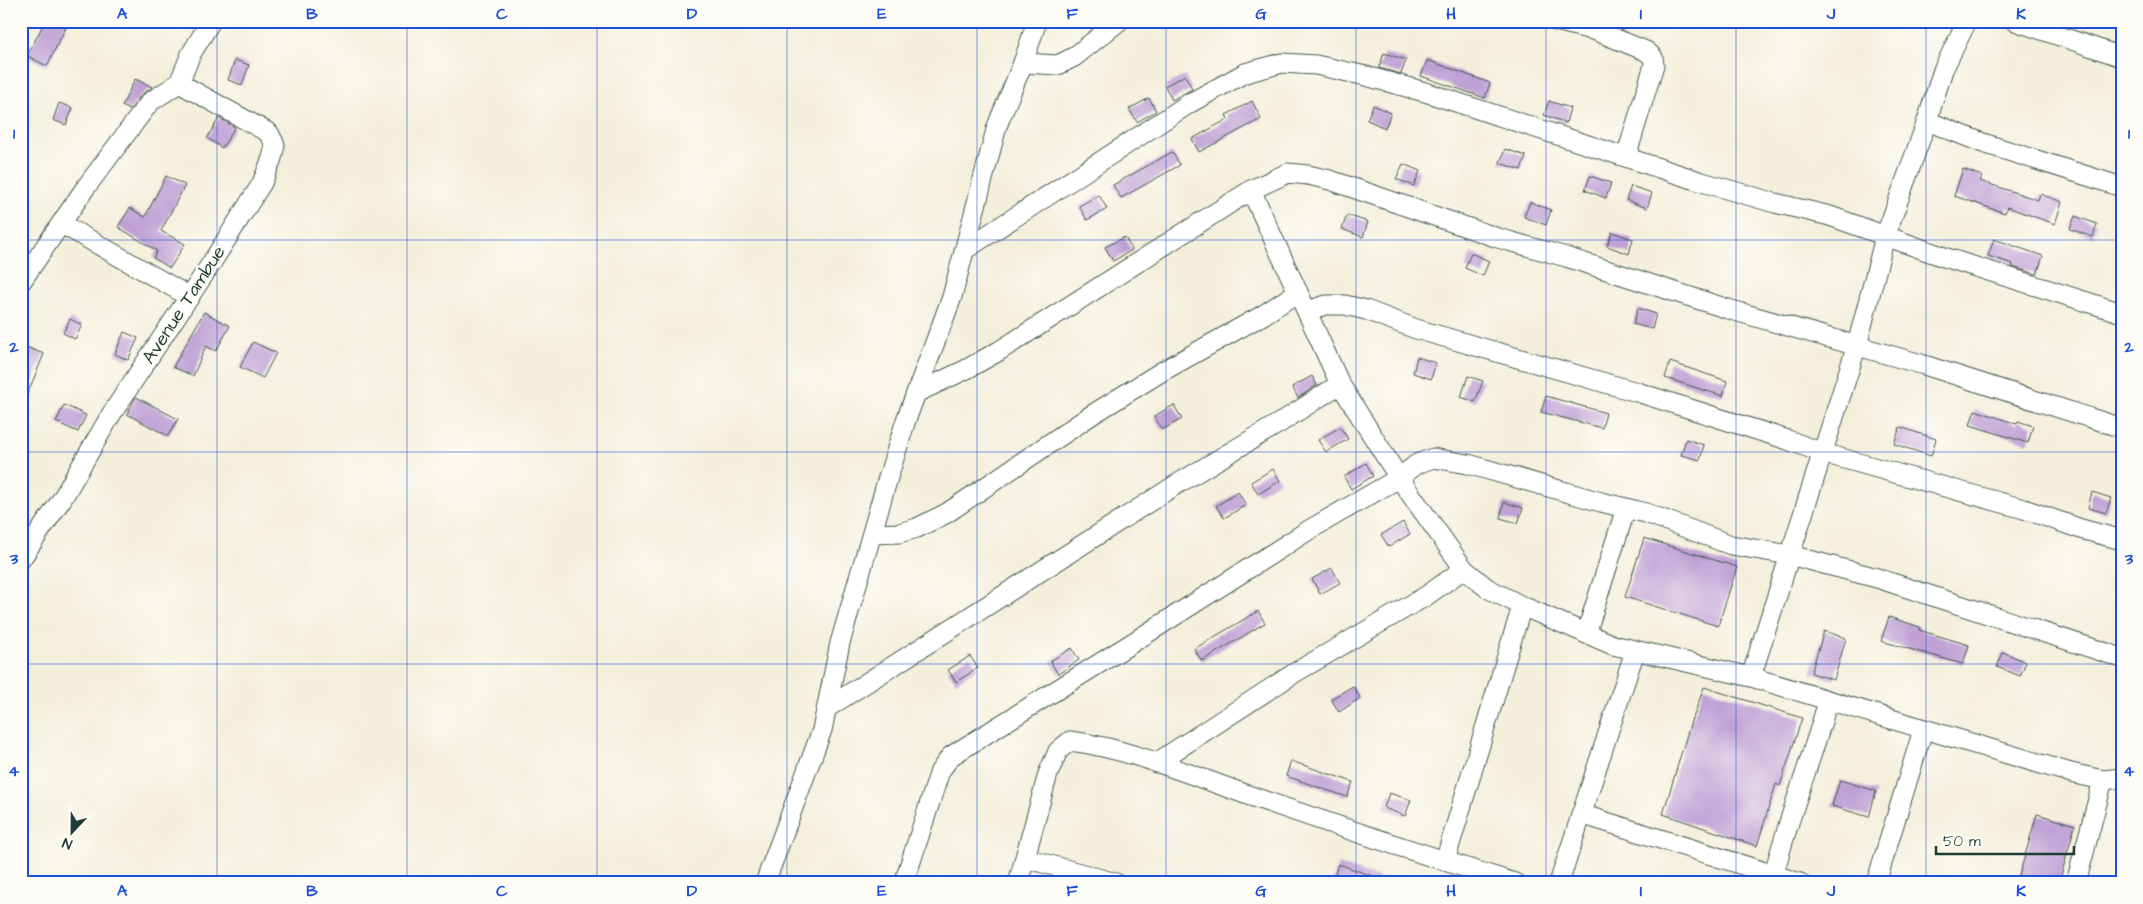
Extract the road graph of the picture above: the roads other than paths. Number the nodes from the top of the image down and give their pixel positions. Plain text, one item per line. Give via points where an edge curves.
1 (211, 21) edge
2 (1037, 21) edge
3 (1119, 21) edge
4 (1556, 21) edge
5 (2015, 21) edge
6 (1960, 23) edge
7 (2122, 57) edge
8 (1024, 63) junction
9 (179, 83) junction
10 (1927, 120) junction
11 (1626, 157) junction
12 (2122, 187) edge
13 (1250, 190) junction
14 (62, 224) junction
15 (1885, 237) junction
16 (966, 249) junction
17 (21, 282) edge
18 (1298, 292) junction
19 (190, 297) junction
20 (1307, 311) junction
21 (2122, 313) edge
22 (1857, 345) junction
23 (1340, 384) junction
24 (916, 393) junction
25 (2122, 428) edge
26 (1823, 453) junction
27 (1399, 478) junction
28 (1626, 508) junction
29 (872, 534) junction
30 (2122, 540) edge
31 (1790, 555) junction
32 (21, 559) edge
33 (1464, 569) junction
34 (1522, 606) junction
35 (1586, 634) junction
36 (1635, 651) junction
37 (2122, 658) edge
38 (1751, 677) junction
39 (1828, 701) junction
40 (827, 708) junction
41 (1922, 730) junction
42 (1156, 763) junction
43 (2122, 778) edge
44 (2103, 780) junction
45 (1581, 814) junction
46 (1025, 858) junction
47 (1445, 861) junction
48 (1774, 874) junction
49 (765, 883) edge
50 (904, 883) edge
51 (1018, 883) edge
52 (1116, 883) edge
53 (1515, 883) edge
54 (1559, 883) edge
55 (1800, 883) edge
56 (1876, 883) edge
57 (2076, 883) edge

1 - 9 street via 191,54
2 - 8 street
3 - 8 street via 1074,57 1058,65
4 - 11 street via 1596,32 1653,56 1654,65
5 - 7 street
6 - 10 street
8 - 16 street via 997,126
9 - 14 street via 150,102
9 - 19 street, Avenue Tambue via 270,134 275,145 262,183
10 - 12 street via 1982,143
10 - 15 street
11 - 15 street via 1766,201 1830,216
11 - 16 street via 1366,76 1316,65 1282,63 1245,72 1190,104
13 - 18 street
13 - 22 street via 1288,174 1330,180 1498,238
13 - 24 street via 999,351
14 - 17 street
14 - 19 street
15 - 21 street
15 - 22 street
16 - 24 street via 952,297
18 - 20 street
18 - 29 street via 1093,414 947,513 917,528 899,533
19 - 32 street, Avenue Tambue via 112,413 62,499
20 - 23 street
20 - 26 street via 1326,305 1366,310 1416,329 1638,392
22 - 25 street
22 - 26 street
23 - 27 street
23 - 40 street
24 - 29 street
26 - 30 street
26 - 31 street
27 - 28 street via 1425,460 1445,459
27 - 33 street
27 - 50 street via 1309,530 951,756 940,771
28 - 31 street via 1731,545
28 - 35 street
29 - 40 street via 840,643
31 - 37 street via 1877,578
31 - 38 street
33 - 34 street via 1487,588
33 - 42 street via 1426,596 1296,672
34 - 35 street
34 - 47 street
35 - 36 street
36 - 38 street
36 - 45 street
38 - 39 street
39 - 41 street
39 - 48 street
40 - 49 street via 822,730
41 - 44 street
41 - 56 street
42 - 46 street via 1070,741 1058,751 1048,774
42 - 47 street
43 - 44 street
44 - 57 street
45 - 48 street
45 - 54 street
46 - 51 street
46 - 52 street
47 - 53 street
48 - 55 street

